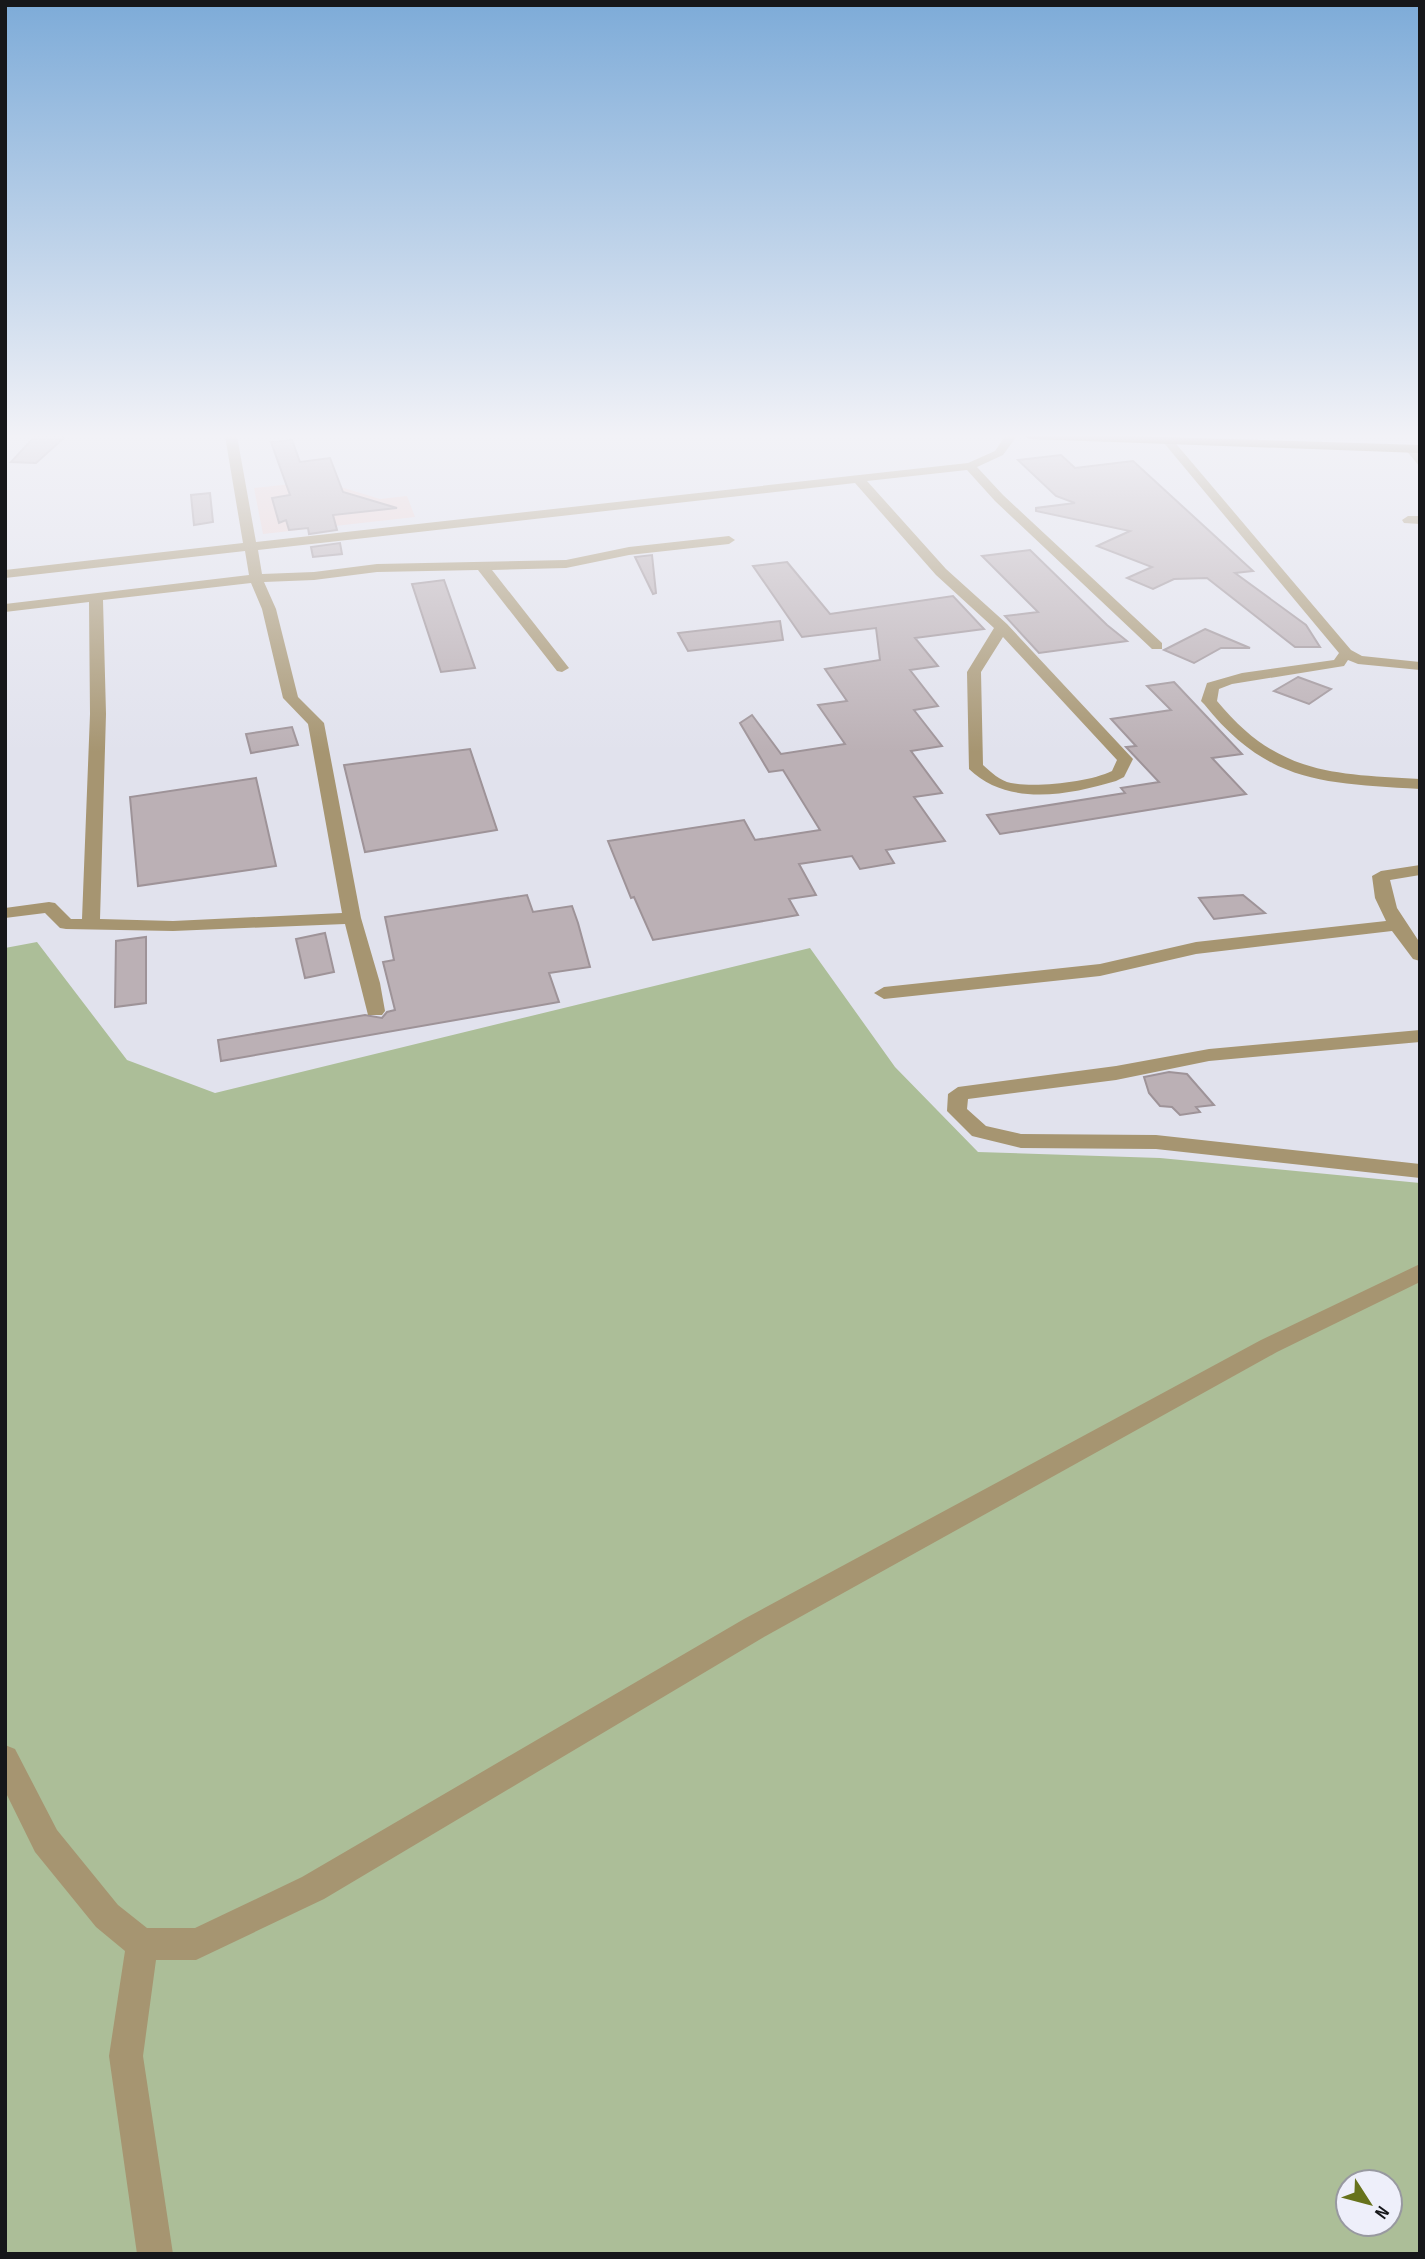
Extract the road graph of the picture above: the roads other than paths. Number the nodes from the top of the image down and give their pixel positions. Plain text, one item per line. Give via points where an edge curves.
1 (250, 541) edge
2 (284, 541) edge
3 (716, 541) edge
4 (914, 541) edge
5 (1045, 541) edge
6 (1252, 541) edge
7 (251, 545) junction
8 (481, 565) junction
9 (5, 574) edge
10 (256, 578) junction
11 (96, 597) junction
12 (5, 608) edge
13 (1002, 626) junction
14 (1157, 646) dead end
15 (1346, 653) junction
16 (1420, 666) edge
17 (562, 668) dead end
18 (1420, 784) edge
19 (1420, 870) edge
20 (5, 913) edge
21 (352, 918) junction
22 (91, 923) junction
23 (1397, 925) junction
24 (1420, 955) edge
25 (884, 993) dead end
26 (375, 1011) dead end
27 (1420, 1036) edge
28 (1420, 1171) edge
29 (1420, 1272) edge
30 (5, 1759) edge
31 (142, 1944) junction
32 (155, 2254) edge

1 - 7 street
2 - 7 street
3 - 8 street via 566,564
4 - 13 street
5 - 14 street
6 - 15 street
7 - 9 street
7 - 10 street
8 - 10 street
8 - 17 street
10 - 11 street
10 - 21 street via 269,610 291,698 316,723
11 - 12 street
11 - 22 street
13 - 13 street via 1125,759 1119,773 1104,781 1024,789 990,779 975,766 974,672
15 - 16 street via 1358,660
15 - 18 street via 1339,663 1311,670 1231,678 1212,686 1209,701 1227,727 1266,756 1298,771
19 - 23 street via 1381,876 1380,894
20 - 22 street via 49,908 66,924
21 - 22 street via 173,926
21 - 26 street
23 - 24 street
23 - 25 street via 1196,947 1100,970
27 - 28 street via 1209,1055 1116,1073 958,1094 957,1111 979,1131 1021,1141 1156,1142
29 - 31 street via 1269,1346 754,1628 313,1888 196,1944
30 - 31 street via 46,1841 107,1916
31 - 32 street via 126,2056

